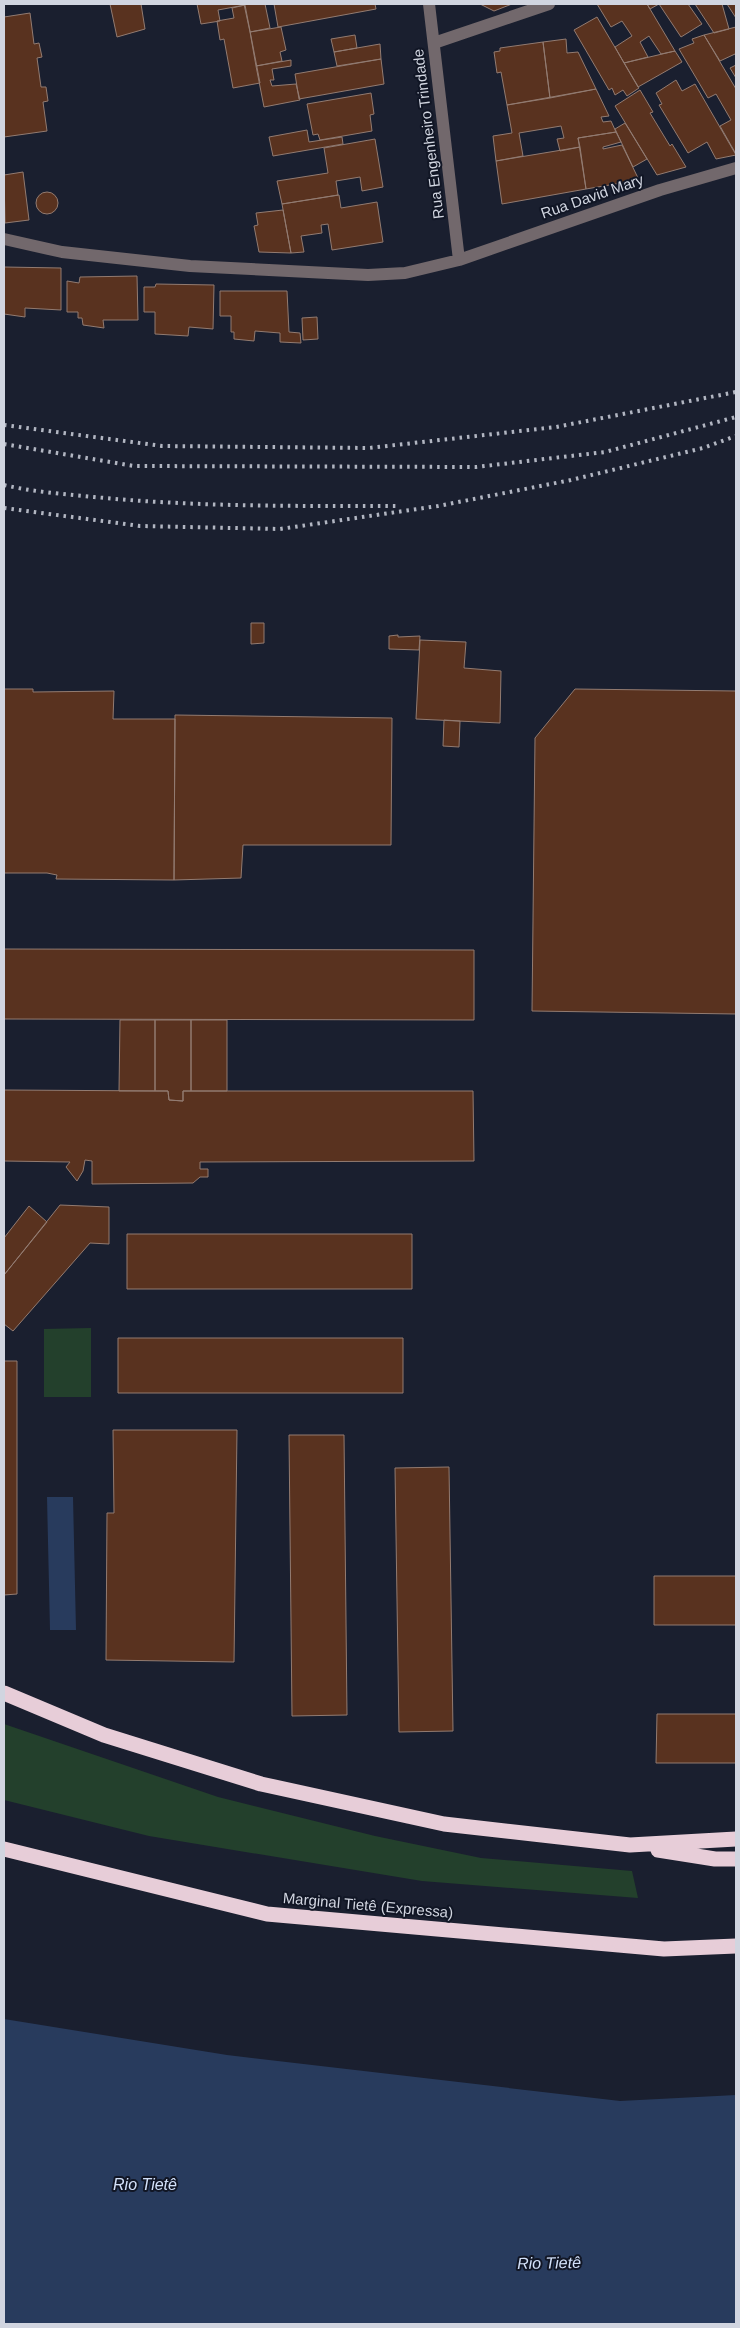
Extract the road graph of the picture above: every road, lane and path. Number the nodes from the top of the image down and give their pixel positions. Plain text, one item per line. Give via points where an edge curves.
1 (429, 4) edge
2 (549, 4) edge
3 (434, 43) junction
4 (736, 168) edge
5 (4, 239) edge
6 (459, 260) junction
7 (4, 1693) edge
8 (736, 1839) edge
9 (630, 1845) junction
10 (4, 1849) edge
11 (736, 1858) edge
12 (736, 1946) edge

1 - 3 street, Rua Engenheiro Trindade
2 - 3 street
3 - 6 street, Rua Engenheiro Trindade
4 - 6 street, Rua David Mary via 660,190
5 - 6 street, Rua David Mary via 62,252 190,266 348,274 405,273
7 - 9 highway via 104,1735 261,1784 444,1824
8 - 9 highway
9 - 11 highway via 715,1858
10 - 12 highway, Marginal Tietê (Expressa) via 267,1914 664,1949

